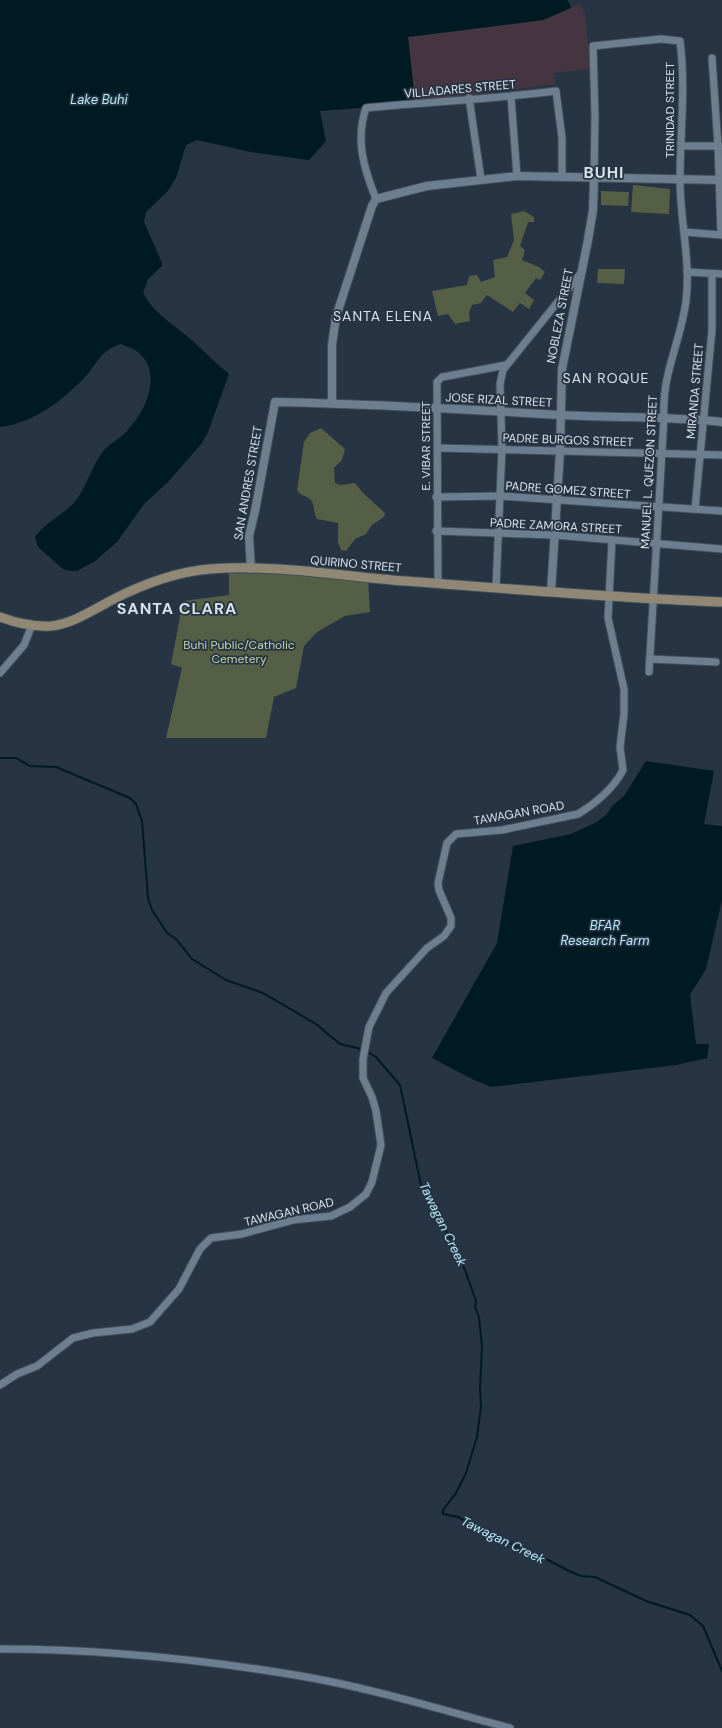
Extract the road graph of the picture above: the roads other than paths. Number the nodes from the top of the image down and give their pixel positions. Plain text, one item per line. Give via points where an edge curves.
1 (680, 41) joint
2 (712, 58) dead end
3 (511, 97) junction
4 (469, 98) junction
5 (682, 146) junction
6 (720, 146) edge
7 (517, 176) junction
8 (562, 177) junction
9 (594, 178) junction
10 (481, 179) junction
11 (680, 180) junction
12 (721, 180) edge
13 (376, 199) junction
14 (684, 232) junction
15 (721, 234) edge
16 (687, 272) junction
17 (581, 273) junction
18 (712, 274) junction
19 (722, 274) edge
20 (506, 365) junction
21 (275, 402) joint
22 (332, 403) junction
23 (438, 409) junction
24 (502, 410) junction
25 (560, 415) junction
26 (664, 417) junction
27 (704, 420) junction
28 (722, 422) edge
29 (438, 448) junction
30 (502, 448) junction
31 (560, 452) junction
32 (661, 454) junction
33 (701, 454) junction
34 (722, 455) edge
35 (500, 496) junction
36 (436, 497) junction
37 (557, 500) junction
38 (658, 508) junction
39 (695, 509) junction
40 (722, 511) edge
41 (436, 531) junction
42 (498, 533) junction
43 (554, 535) junction
44 (612, 540) junction
45 (657, 543) junction
46 (722, 549) edge
47 (251, 569) junction
48 (438, 583) junction
49 (496, 588) junction
50 (551, 592) junction
51 (608, 596) junction
52 (654, 599) junction
53 (722, 602) edge
54 (0, 617) edge
55 (32, 625) junction
56 (650, 659) junction
57 (716, 662) dead end
58 (649, 672) dead end
59 (0, 673) edge
60 (0, 1385) edge
61 (0, 1649) edge
62 (510, 1728) edge

1 - 5 street, TRINIDAD STREET
1 - 9 street, NOBLEZA STREET via 660,39 593,46
2 - 6 street
3 - 4 street, VILLADARES STREET
3 - 7 street
3 - 8 street, VILLADARES STREET via 556,91 562,138
4 - 10 street
4 - 13 street, VILLADARES STREET via 366,108 362,119 360,147 363,166
5 - 6 street
5 - 11 street, TRINIDAD STREET
6 - 12 street
7 - 8 street
7 - 10 street
8 - 9 street
9 - 11 street
9 - 17 street, NOBLEZA STREET via 591,222
10 - 13 street via 427,186
11 - 12 street
11 - 14 street, MANUEL L. QUEZON STREET
12 - 15 street
13 - 22 street via 336,317 332,345
14 - 15 street
14 - 16 street, MANUEL L. QUEZON STREET
16 - 18 street
16 - 26 street, MANUEL L. QUEZON STREET via 683,316 665,382
17 - 20 street
17 - 25 street, NOBLEZA STREET via 562,369
18 - 19 street
18 - 27 street, MIRANDA STREET via 712,330
20 - 23 street, E. VIBAR STREET via 442,377 437,385
20 - 24 street via 500,384
21 - 22 street, JOSE RIZAL STREET
21 - 47 street, SAN ANDRES STREET via 249,536
22 - 23 street, JOSE RIZAL STREET
23 - 24 street, JOSE RIZAL STREET
23 - 29 street, E. VIBAR STREET
24 - 25 street, JOSE RIZAL STREET
24 - 30 street
25 - 26 street, JOSE RIZAL STREET
25 - 31 street, NOBLEZA STREET
26 - 27 street, JOSE RIZAL STREET
26 - 32 street, MANUEL L. QUEZON STREET
27 - 28 street, JOSE RIZAL STREET
27 - 33 street, MIRANDA STREET
29 - 30 street, PADRE BURGOS STREET
29 - 36 street, E. VIBAR STREET
30 - 31 street, PADRE BURGOS STREET
30 - 35 street
31 - 32 street, PADRE BURGOS STREET
31 - 37 street, NOBLEZA STREET
32 - 33 street, PADRE BURGOS STREET
32 - 38 street, MANUEL L. QUEZON STREET
33 - 34 street, PADRE BURGOS STREET
33 - 39 street, MIRANDA STREET
35 - 36 street, PADRE GOMEZ STREET
35 - 37 street, PADRE GOMEZ STREET
35 - 42 street
36 - 41 street, E. VIBAR STREET
37 - 38 street, PADRE GOMEZ STREET
37 - 43 street, NOBLEZA STREET
38 - 39 street, PADRE GOMEZ STREET
38 - 45 street, MANUEL L. QUEZON STREET
39 - 40 street, PADRE GOMEZ STREET
41 - 42 street, PADRE ZAMORA STREET
41 - 48 street, E. VIBAR STREET
42 - 43 street, PADRE ZAMORA STREET
42 - 49 street
43 - 44 street, PADRE ZAMORA STREET
43 - 50 street, NOBLEZA STREET
44 - 45 street, PADRE ZAMORA STREET
44 - 51 street, TAWAGAN ROAD
45 - 46 street, PADRE ZAMORA STREET
45 - 52 street, MANUEL L. QUEZON STREET
47 - 48 main road, QUIRINO STREET via 333,573
47 - 55 main road, QUIRINO STREET via 208,569 171,575 69,621 51,626
48 - 49 main road, QUIRINO STREET
49 - 50 main road, QUIRINO STREET
50 - 51 main road, QUIRINO STREET
51 - 52 main road, QUIRINO STREET
51 - 60 street, TAWAGAN ROAD via 608,618 624,689 620,746 624,766 620,776 602,796 578,814 502,830 456,834 447,843 438,883 451,918 451,926 444,936 427,948 384,996 369,1027 363,1060 363,1078 372,1097 381,1145 372,1182 363,1197 350,1208 331,1216 293,1220 242,1234 211,1238 200,1249 179,1290 150,1322 132,1329 73,1338 37,1366 17,1374
52 - 53 main road, QUIRINO STREET
52 - 56 street, MANUEL L. QUEZON STREET
54 - 55 main road, QUIRINO STREET
55 - 59 street via 24,645
56 - 57 street
56 - 58 street, MANUEL L. QUEZON STREET
61 - 62 street via 118,1652 296,1675 414,1701

